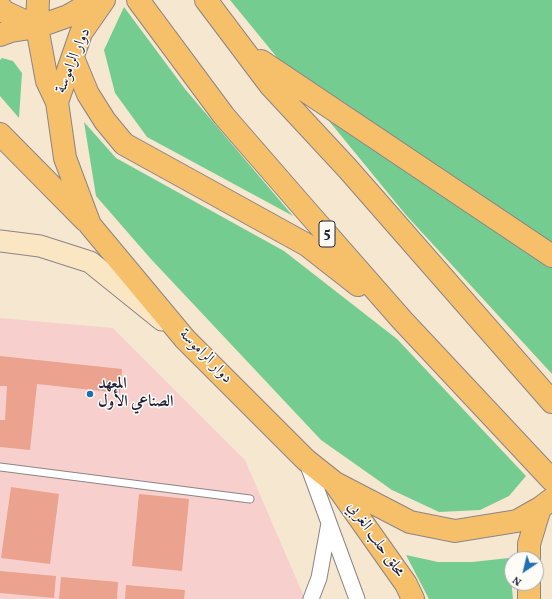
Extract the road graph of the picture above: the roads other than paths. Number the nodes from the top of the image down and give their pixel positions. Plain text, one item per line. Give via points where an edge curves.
1 (38, 0) edge
2 (96, 0) edge
3 (104, 0) edge
4 (206, 0) edge
5 (140, 3) edge
6 (0, 8) edge
7 (37, 26) junction
8 (0, 35) edge
9 (240, 45) junction
10 (73, 58) junction
11 (57, 102) junction
12 (0, 134) edge
13 (90, 225) junction
14 (0, 241) edge
15 (552, 256) edge
16 (402, 320) junction
17 (185, 339) junction
18 (552, 402) edge
19 (306, 460) junction
20 (0, 467) edge
21 (552, 480) edge
22 (335, 483) junction
23 (250, 499) dead end
24 (546, 503) edge
25 (328, 523) junction
26 (529, 551) edge
27 (311, 599) edge
28 (357, 599) edge
29 (413, 599) edge

1 - 7 highway
2 - 7 highway via 68,16
3 - 10 highway, دوار الراموسة via 82,33
4 - 9 highway
5 - 16 highway, 5 via 224,116
6 - 7 highway
7 - 8 highway
7 - 11 highway via 47,81
9 - 15 highway
9 - 18 highway via 270,84
10 - 11 highway, دوار الراموسة
10 - 16 highway via 88,94 124,144 307,245
11 - 13 highway, دوار الراموسة via 65,158
12 - 13 highway
13 - 17 highway, دوار الراموسة
14 - 17 street via 40,246 90,262
16 - 21 highway, 5
17 - 19 highway, دوار الراموسة
19 - 22 highway, دوار الراموسة
19 - 25 street
20 - 23 lane
22 - 24 highway, دوار الراموسة via 410,522 455,531 517,521
22 - 29 highway, محلق حلب الغربي via 406,584
24 - 26 highway via 529,544
25 - 27 street via 319,578
25 - 28 street

